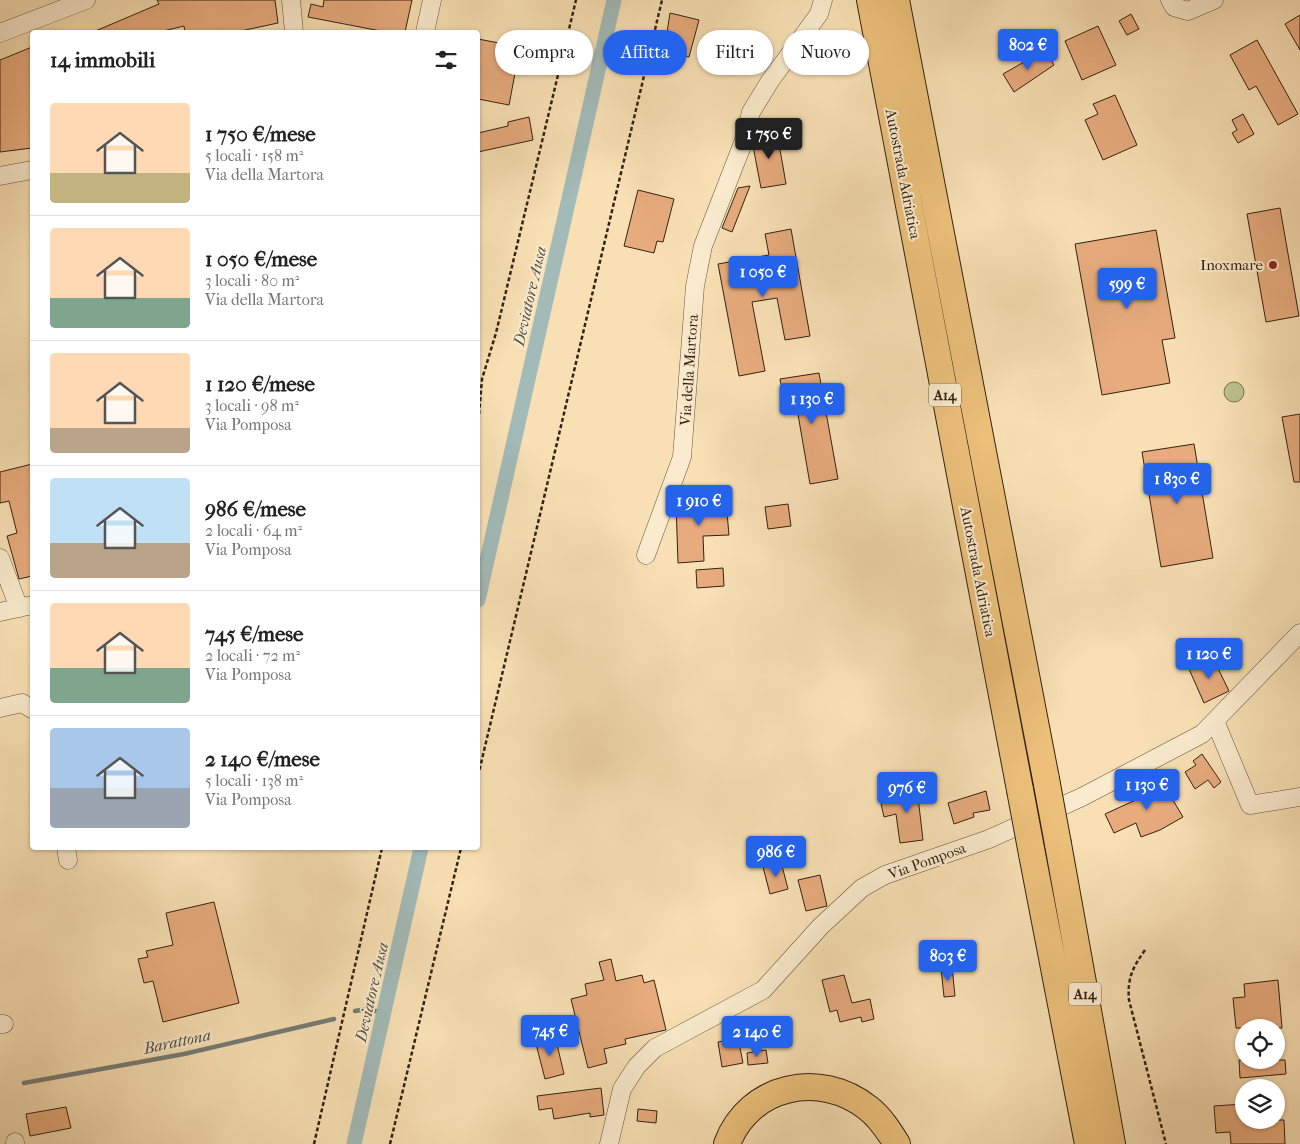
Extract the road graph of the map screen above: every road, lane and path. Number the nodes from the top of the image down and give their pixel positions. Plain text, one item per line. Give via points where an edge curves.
1 (86, 0) edge
2 (291, 0) edge
3 (432, 0) edge
4 (576, 0) edge
5 (662, 0) edge
6 (823, 0) edge
7 (870, 0) edge
8 (896, 0) edge
9 (1170, 0) edge
10 (1214, 0) edge
11 (294, 30) edge
12 (425, 30) edge
13 (0, 33) edge
14 (30, 170) edge
15 (0, 176) edge
16 (480, 404) edge
17 (646, 555) dead end
18 (0, 558) edge
19 (26, 607) edge
20 (0, 612) edge
21 (1300, 633) edge
22 (0, 708) edge
23 (30, 708) edge
24 (1215, 721) junction
25 (480, 768) edge
26 (1300, 797) edge
27 (382, 850) edge
28 (460, 850) edge
29 (1145, 950) dead end
30 (842, 1094) junction
31 (314, 1144) edge
32 (390, 1144) edge
33 (609, 1144) edge
34 (727, 1144) edge
35 (880, 1144) edge
36 (897, 1144) edge
37 (1088, 1144) edge
38 (1112, 1144) edge
39 (1166, 1144) edge

1 - 13 street
2 - 11 street
3 - 12 street
4 - 16 path via 496,333 482,379
5 - 25 path
6 - 17 street, Via della Martora via 819,14 751,112 743,143 703,246 695,286 682,457
7 - 37 highway, Autostrada Adriatica / A14, bridge
8 - 38 highway, Autostrada Adriatica / A14, bridge via 1046,779
9 - 10 street via 1174,7 1188,11
14 - 15 street
18 - 19 street
19 - 20 street
21 - 24 street, Via Pomposa
22 - 23 street via 22,703
24 - 26 street via 1250,804
24 - 33 street, Via Pomposa via 1202,734 1082,797 989,839 885,875 862,888 821,926 763,990 655,1048 637,1066 622,1088
27 - 31 path
28 - 32 path
29 - 39 path via 1131,970 1127,984
30 - 34 highway via 809,1087 780,1090 753,1106 734,1128
30 - 35 highway via 870,1124
30 - 36 highway via 868,1108

